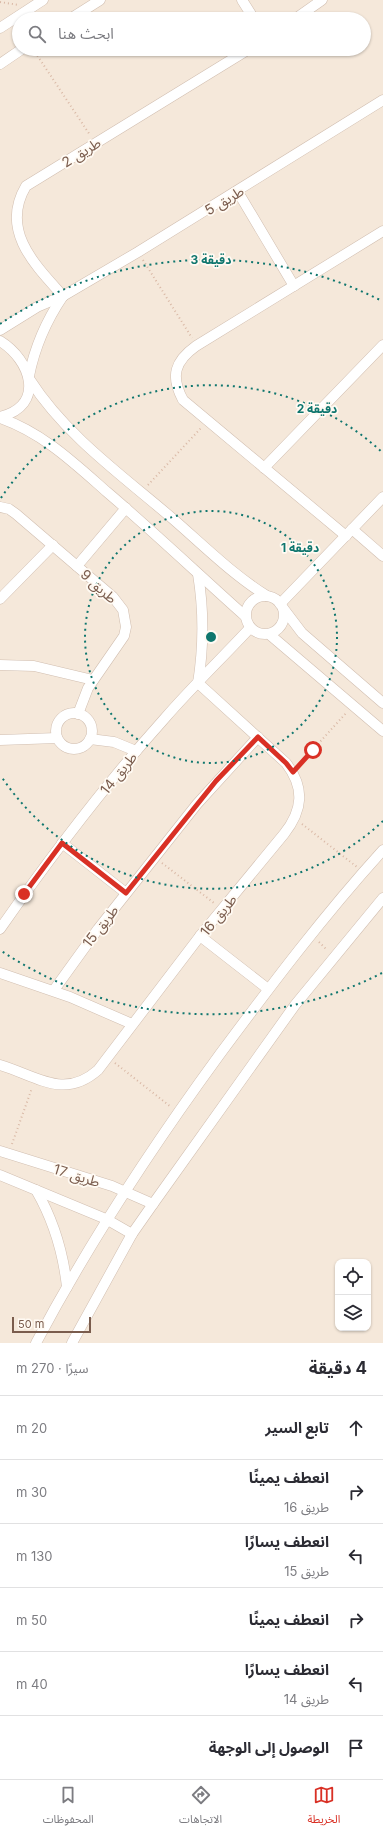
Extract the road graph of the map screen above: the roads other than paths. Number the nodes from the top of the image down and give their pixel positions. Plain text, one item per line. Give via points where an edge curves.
1 (43, 0) edge
2 (100, 0) edge
3 (242, 0) edge
4 (322, 0) edge
5 (24, 12) edge
6 (81, 12) edge
7 (250, 12) edge
8 (305, 12) edge
9 (12, 20) joint
10 (0, 23) edge
11 (0, 28) edge
12 (12, 56) edge
13 (238, 56) edge
14 (0, 64) edge
15 (380, 104) edge
16 (238, 192) junction
17 (383, 231) edge
18 (294, 286) junction
19 (63, 296) junction
20 (0, 330) edge
21 (0, 341) edge
22 (383, 345) edge
23 (30, 378) junction
24 (0, 418) edge
25 (264, 468) junction
26 (383, 497) edge
27 (0, 507) edge
28 (126, 508) junction
29 (349, 533) junction
30 (53, 545) junction
31 (383, 556) edge
32 (77, 566) junction
33 (198, 574) junction
34 (267, 596) junction
35 (0, 599) edge
36 (282, 606) junction
37 (245, 616) junction
38 (250, 628) junction
39 (268, 634) junction
40 (0, 665) edge
41 (94, 680) junction
42 (198, 683) junction
43 (383, 703) edge
44 (78, 714) junction
45 (383, 731) edge
46 (258, 737) junction
47 (57, 738) junction
48 (90, 739) junction
49 (0, 740) edge
50 (136, 751) junction
51 (62, 843) junction
52 (383, 850) edge
53 (126, 893) junction
54 (383, 898) edge
55 (0, 929) edge
56 (200, 936) junction
57 (0, 973) edge
58 (268, 989) junction
59 (54, 990) junction
60 (132, 1024) junction
61 (0, 1065) edge
62 (4, 1152) edge
63 (0, 1175) edge
64 (36, 1190) junction
65 (124, 1191) junction
66 (153, 1204) junction
67 (106, 1219) junction
68 (132, 1234) junction
69 (67, 1286) junction
70 (36, 1343) edge
71 (72, 1343) edge

1 - 5 street
2 - 6 street
3 - 7 street
4 - 8 street
9 - 10 street
9 - 11 street
12 - 14 street
13 - 19 street, طريق 2 via 26,186 17,197 12,211 12,227 17,243
15 - 16 street, طريق 5
16 - 18 street
16 - 19 street, طريق 5
17 - 18 street
18 - 25 street via 185,354 178,365 175,377 177,389 183,400
19 - 20 street, طريق 5 via 37,307
19 - 23 street, طريق 5 via 41,334
21 - 23 street via 21,359
22 - 25 street
23 - 24 street, طريق 5 via 25,399 19,407
23 - 34 street via 47,405 68,428 238,575
24 - 28 street via 28,430 51,444
25 - 29 street
26 - 29 street
27 - 30 street, طريق 9 via 16,514
28 - 32 street
28 - 33 street
29 - 31 street
29 - 36 street
30 - 32 street, طريق 9
30 - 35 street
32 - 41 street, طريق 9 via 113,597 126,619 121,643
33 - 37 street
33 - 42 street via 204,617
34 - 36 street via 277,600
34 - 37 street via 258,597 250,603
36 - 39 street via 284,618 280,626
36 - 43 street via 302,633
37 - 38 street
38 - 39 street via 259,634
38 - 42 street, طريق 14
39 - 45 street
40 - 41 street via 34,666
41 - 44 street, طريق 9 via 84,696
42 - 46 street, طريق 16
42 - 50 street, طريق 14
44 - 47 street via 67,715 58,722
44 - 48 street via 88,720 92,732
46 - 53 street, طريق 15 via 216,781
46 - 56 street, طريق 16 via 286,763 298,782 300,794 295,818
47 - 48 street via 64,747 76,749 87,744
47 - 49 street
48 - 50 street via 114,742
50 - 51 street, طريق 14
51 - 53 street
51 - 55 street, طريق 14
52 - 58 street via 310,935
53 - 59 street, طريق 15 via 81,950
54 - 66 street via 334,956 259,1054
56 - 58 street
56 - 60 street, طريق 16
57 - 59 street
58 - 65 street
59 - 60 street
60 - 61 street, طريق 16 via 98,1070 75,1084 62,1086
62 - 65 street, طريق 17
63 - 64 street, طريق 17
64 - 67 street, طريق 17
64 - 69 street via 55,1226
65 - 66 street, طريق 17
65 - 67 street
66 - 68 street
67 - 68 street, طريق 17
67 - 69 street
68 - 71 street
69 - 70 street

